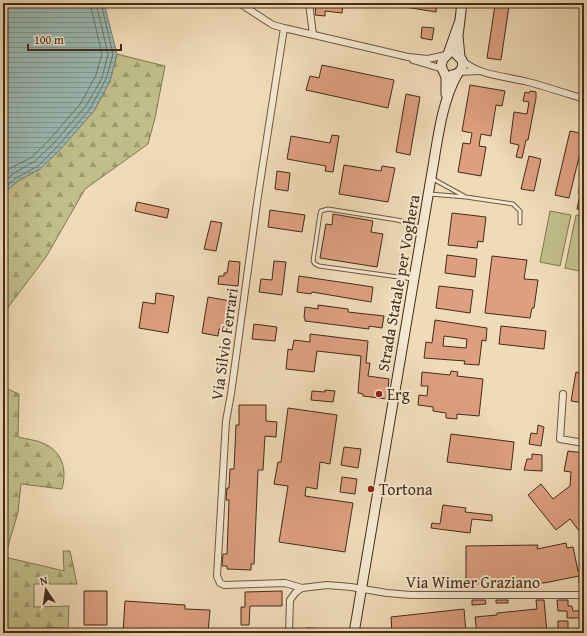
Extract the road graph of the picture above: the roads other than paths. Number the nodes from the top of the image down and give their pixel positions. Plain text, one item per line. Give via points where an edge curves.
1 (238, 3) edge
2 (309, 3) edge
3 (462, 3) edge
4 (459, 23) junction
5 (284, 28) junction
6 (313, 35) junction
7 (448, 54) junction
8 (408, 58) junction
9 (461, 58) junction
10 (444, 71) junction
11 (482, 71) junction
12 (458, 73) junction
13 (584, 99) edge
14 (445, 103) junction
15 (431, 178) junction
16 (429, 194) junction
17 (466, 197) junction
18 (520, 223) dead end
19 (423, 227) junction
20 (414, 280) junction
21 (563, 394) dead end
22 (584, 443) edge
23 (302, 588) junction
24 (361, 589) junction
25 (584, 595) edge
26 (289, 633) edge
27 (354, 633) edge

1 - 5 street via 273,25
2 - 6 street
3 - 4 main road, Strada Statale per Voghera
4 - 7 main road, Strada Statale per Voghera
4 - 9 main road, Strada Statale per Voghera via 458,43
5 - 6 street
5 - 23 street, Via Silvio Ferrari via 226,421 217,576 224,586 285,583
6 - 8 street
7 - 8 street via 428,59
7 - 9 main road via 455,54
7 - 10 main road, Strada Statale per Voghera via 442,62
8 - 10 street
9 - 11 street
9 - 12 main road, Strada Statale per Voghera via 462,67
10 - 12 main road via 452,75
10 - 14 main road, Strada Statale per Voghera
11 - 12 street
11 - 13 street via 526,81
12 - 14 main road, Strada Statale per Voghera
14 - 15 main road, Strada Statale per Voghera
15 - 16 main road, Strada Statale per Voghera
15 - 17 lane
16 - 17 lane
16 - 19 main road, Strada Statale per Voghera
17 - 18 lane via 513,204 520,211
19 - 20 main road, Strada Statale per Voghera
19 - 20 lane via 397,220 328,209 324,209 320,214 313,261 315,264
20 - 24 main road, Strada Statale per Voghera
21 - 22 street via 560,439
23 - 24 street, Via Wimer Graziano via 327,585
23 - 26 street via 290,600
24 - 25 street, Via Wimer Graziano via 411,596
24 - 27 main road, Strada Statale per Voghera

